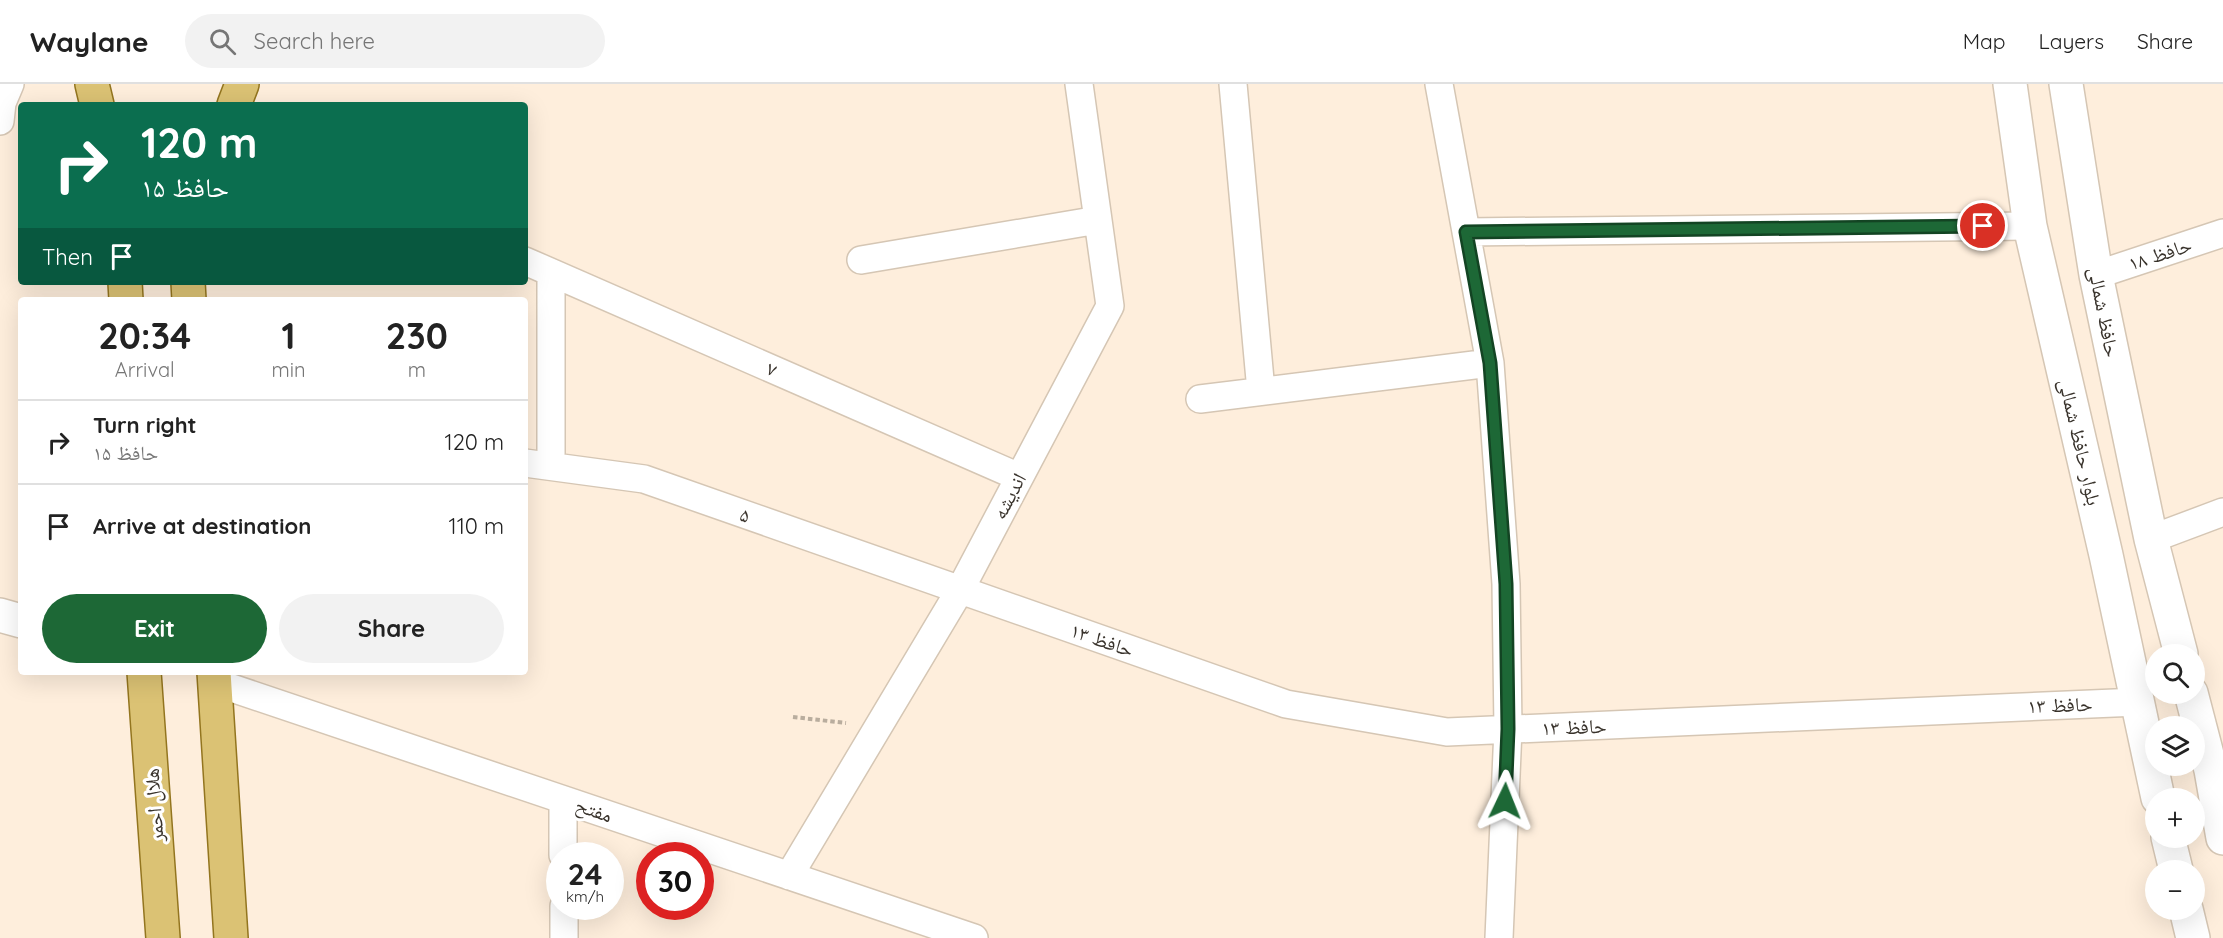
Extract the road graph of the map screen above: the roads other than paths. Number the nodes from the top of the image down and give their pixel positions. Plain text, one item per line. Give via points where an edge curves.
1 (10, 84) edge
2 (92, 84) edge
3 (242, 84) edge
4 (1079, 84) edge
5 (1233, 84) edge
6 (1439, 84) edge
7 (2010, 84) edge
8 (2066, 84) edge
9 (96, 102) edge
10 (235, 102) edge
11 (0, 121) edge
12 (1098, 220) junction
13 (2030, 226) junction
14 (1466, 232) junction
15 (2223, 233) edge
16 (861, 260) dead end
17 (528, 262) edge
18 (551, 273) junction
19 (2096, 275) junction
20 (1490, 363) junction
21 (1261, 391) junction
22 (1200, 399) dead end
23 (538, 464) edge
24 (1019, 477) junction
25 (2223, 512) edge
26 (2151, 539) junction
27 (960, 590) junction
28 (0, 615) edge
29 (18, 620) edge
30 (2178, 644) edge
31 (144, 675) edge
32 (214, 677) edge
33 (2138, 702) junction
34 (2195, 704) edge
35 (1508, 729) junction
36 (2217, 768) edge
37 (2156, 788) edge
38 (563, 800) junction
39 (2223, 838) edge
40 (563, 842) edge
41 (789, 876) junction
42 (564, 920) edge
43 (2189, 920) edge
44 (163, 938) edge
45 (231, 938) edge
46 (564, 938) edge
47 (974, 938) edge
48 (1499, 938) edge
49 (2193, 938) edge

1 - 11 street
2 - 9 main road
3 - 10 main road
4 - 12 street, اندیشه
5 - 21 street
6 - 14 street
7 - 13 street, بلوار حافظ شمالی
8 - 19 street, حافظ شمالی
12 - 16 street
12 - 24 street, اندیشه via 1110,306
13 - 14 street
13 - 33 street, بلوار حافظ شمالی
14 - 20 street
15 - 19 street, حافظ ۱۸
17 - 18 street, ۷
18 - 23 street
18 - 24 street, ۷
19 - 26 street, حافظ شمالی
20 - 21 street
20 - 35 street via 1506,584
21 - 22 street
23 - 27 street, ۵ via 644,479
24 - 27 street, اندیشه
25 - 26 street
26 - 30 street
27 - 35 street, حافظ ۱۳ via 1286,704 1447,732
27 - 41 street, اندیشه
28 - 29 street
31 - 44 main road, هلال احمر
32 - 38 street, مفتح
32 - 45 main road
33 - 35 street, حافظ ۱۳
33 - 37 street, بلوار حافظ شمالی
34 - 36 street
35 - 48 street
36 - 39 street
38 - 40 street
38 - 41 street, مفتح
41 - 47 street, مفتح
42 - 46 street
43 - 49 street

